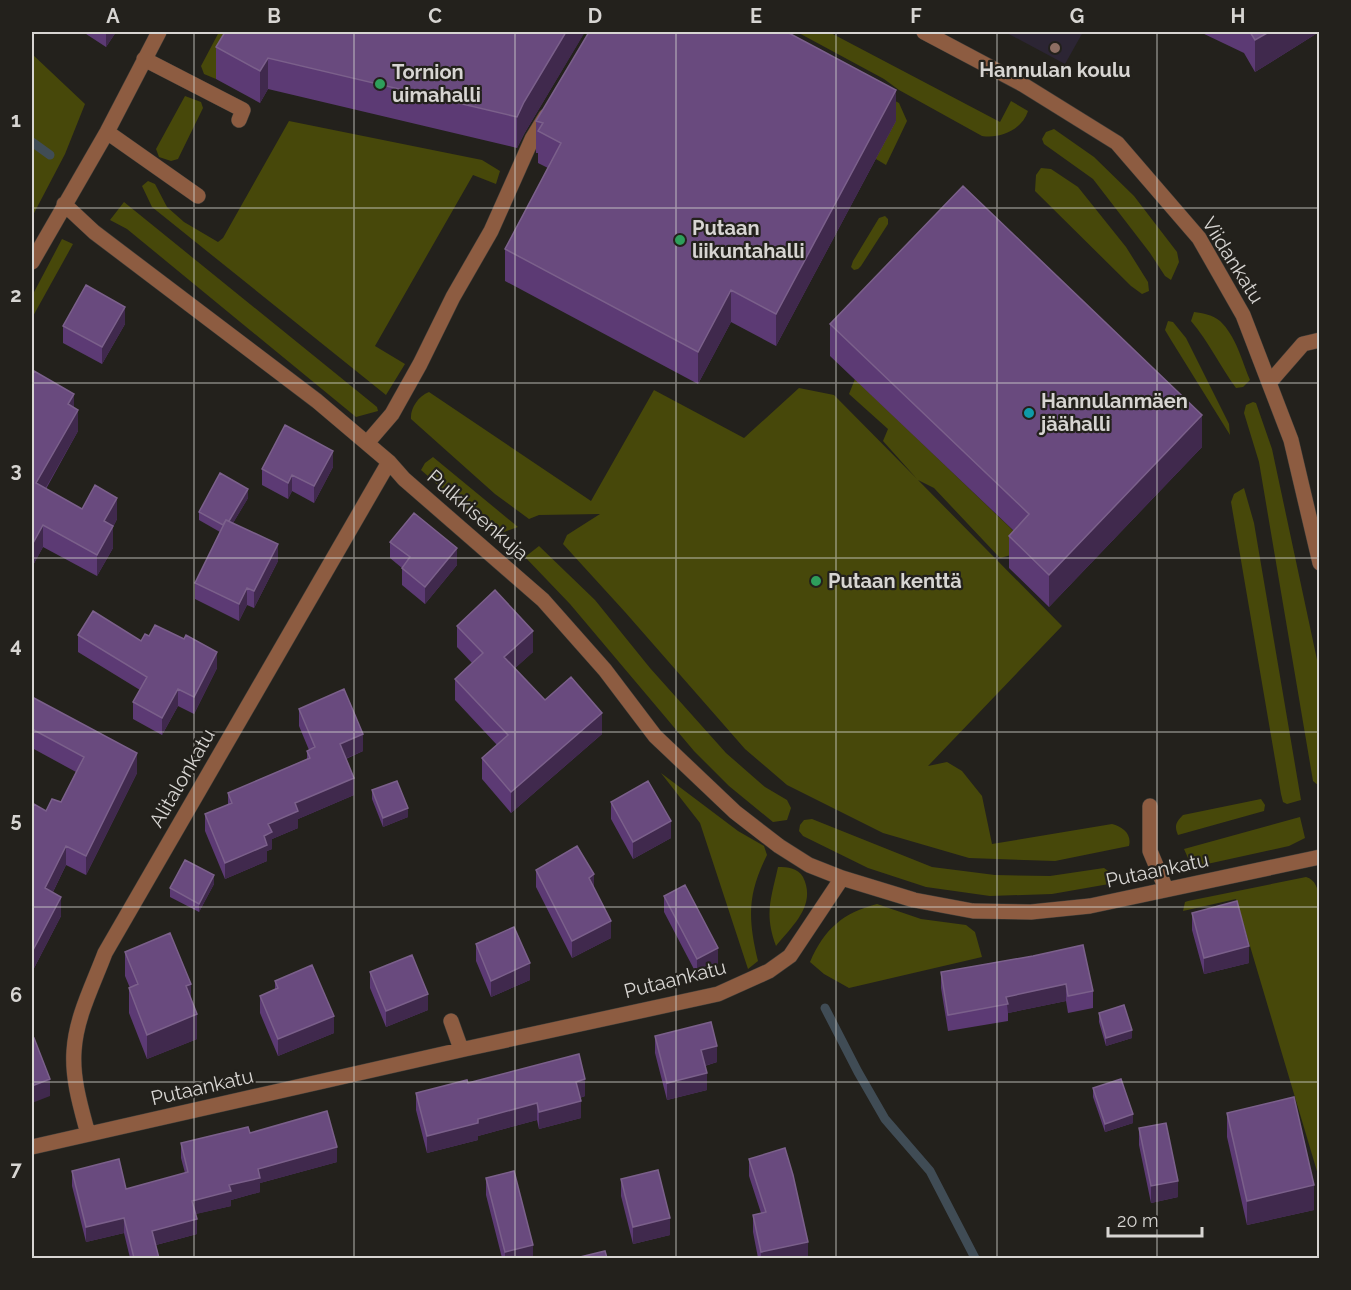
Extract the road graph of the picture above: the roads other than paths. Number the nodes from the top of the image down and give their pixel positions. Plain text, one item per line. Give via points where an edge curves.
1 (159, 32) edge
2 (924, 32) edge
3 (144, 59) junction
4 (556, 99) edge
5 (239, 120) dead end
6 (107, 132) junction
7 (198, 196) dead end
8 (64, 204) junction
9 (32, 262) edge
10 (1320, 340) edge
11 (1269, 383) junction
12 (367, 443) junction
13 (389, 462) junction
14 (1320, 562) edge
15 (1150, 806) dead end
16 (1320, 856) edge
17 (842, 878) junction
18 (1166, 889) junction
19 (451, 1021) dead end
20 (461, 1049) junction
21 (88, 1134) junction
22 (32, 1148) edge

1 - 3 street
2 - 11 street, Viidankatu via 1022,84 1117,143 1198,238 1243,315
3 - 5 street via 243,110
3 - 6 street
4 - 12 street via 532,139 491,231 420,364 392,414
6 - 7 street
6 - 8 street
8 - 9 street
8 - 12 street, Pulkkisenkuja via 94,232
10 - 11 street via 1303,344
11 - 14 street, Viidankatu via 1291,440
12 - 13 street, Pulkkisenkuja
13 - 17 street, Pulkkisenkuja via 543,600 605,670 655,736 701,781 779,846
13 - 21 street, Alitalonkatu via 105,953 80,1017 74,1052 75,1082
15 - 18 street via 1150,850
16 - 18 street, Putaankatu
17 - 18 street, Putaankatu via 914,900 973,911 1031,912 1090,906
17 - 20 street, Putaankatu via 790,956 769,972 718,994
19 - 20 street
20 - 21 street, Putaankatu
21 - 22 street, Putaankatu

